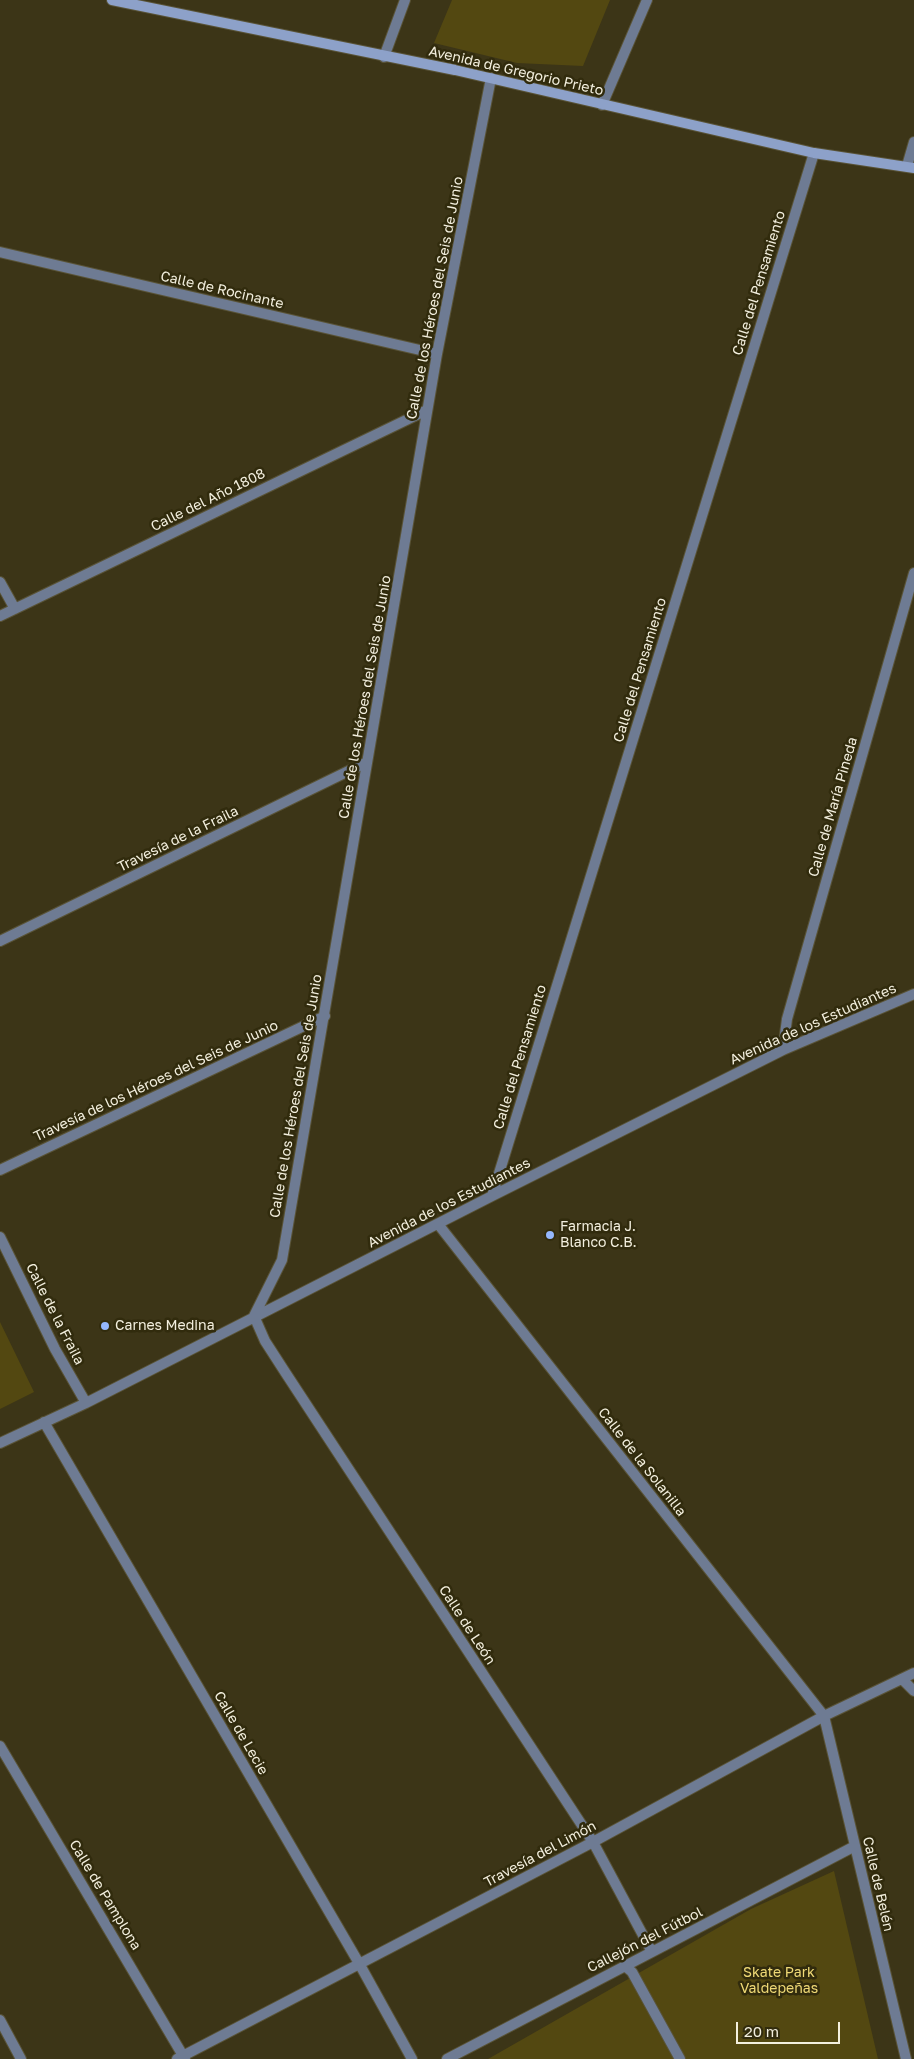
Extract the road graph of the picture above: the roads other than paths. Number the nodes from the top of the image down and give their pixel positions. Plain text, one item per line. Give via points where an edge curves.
1 (112, 0) edge
2 (405, 0) edge
3 (647, 0) edge
4 (384, 57) junction
5 (490, 78) junction
6 (602, 105) junction
7 (914, 142) edge
8 (814, 153) junction
9 (910, 167) edge
10 (0, 252) edge
11 (437, 354) junction
12 (427, 410) junction
13 (914, 573) edge
14 (0, 582) edge
15 (15, 609) junction
16 (0, 616) edge
17 (368, 762) junction
18 (0, 941) edge
19 (914, 994) edge
20 (325, 1016) junction
21 (783, 1050) junction
22 (0, 1170) edge
23 (492, 1196) junction
24 (438, 1224) junction
25 (0, 1237) edge
26 (254, 1316) junction
27 (86, 1403) junction
28 (44, 1422) junction
29 (0, 1443) edge
30 (914, 1673) edge
31 (902, 1679) junction
32 (914, 1691) edge
33 (824, 1716) junction
34 (0, 1746) edge
35 (593, 1842) junction
36 (855, 1846) junction
37 (652, 1952) junction
38 (360, 1965) junction
39 (625, 1966) junction
40 (0, 2020) edge
41 (182, 2058) edge
42 (21, 2059) edge
43 (412, 2059) edge
44 (447, 2059) edge
45 (680, 2059) edge
46 (906, 2059) edge

1 - 4 street, Avenida de Gregorio Prieto
2 - 4 street
3 - 6 street
4 - 5 street, Avenida de Gregorio Prieto
5 - 6 street, Avenida de Gregorio Prieto
5 - 11 street, Calle de los Héroes del Seis de Junio
6 - 8 street, Avenida de Gregorio Prieto
7 - 9 street
8 - 9 street, Avenida de Gregorio Prieto
8 - 23 street, Calle del Pensamiento
10 - 11 street, Calle de Rocinante
11 - 12 street, Calle de los Héroes del Seis de Junio
12 - 15 street, Calle del Año 1808
12 - 17 street, Calle de los Héroes del Seis de Junio
13 - 21 street, Calle de María Pineda via 787,1019
14 - 15 street
15 - 16 street, Calle del Año 1808
17 - 18 street, Travesía de la Fraila
17 - 20 street, Calle de los Héroes del Seis de Junio
19 - 21 street, Avenida de los Estudiantes
20 - 22 street, Travesía de los Héroes del Seis de Junio
20 - 26 street, Calle de los Héroes del Seis de Junio via 282,1260
21 - 23 street, Avenida de los Estudiantes
23 - 24 street, Avenida de los Estudiantes
24 - 26 street, Avenida de los Estudiantes
24 - 33 street, Calle de la Solanilla
25 - 27 street, Calle de la Fraila via 55,1349
26 - 27 street, Avenida de los Estudiantes
26 - 35 street, Calle de León via 265,1341
27 - 28 street, Avenida de los Estudiantes
28 - 29 street, Avenida de los Estudiantes
28 - 38 street, Calle de Lecie
30 - 31 street, Travesía del Limón
31 - 32 street
31 - 33 street, Travesía del Limón
33 - 35 street, Travesía del Limón
33 - 36 street, Calle de Belén
34 - 41 street, Calle de Pamplona
35 - 37 street, Calle de León
35 - 38 street, Travesía del Limón
36 - 37 street, Callejón del Fútbol
36 - 46 street, Calle de Belén
37 - 39 street, Callejón del Fútbol
38 - 41 street, Travesía del Limón
38 - 43 street, Calle de Lecie
39 - 44 street, Callejón del Fútbol
39 - 45 street via 632,1972
40 - 42 street

